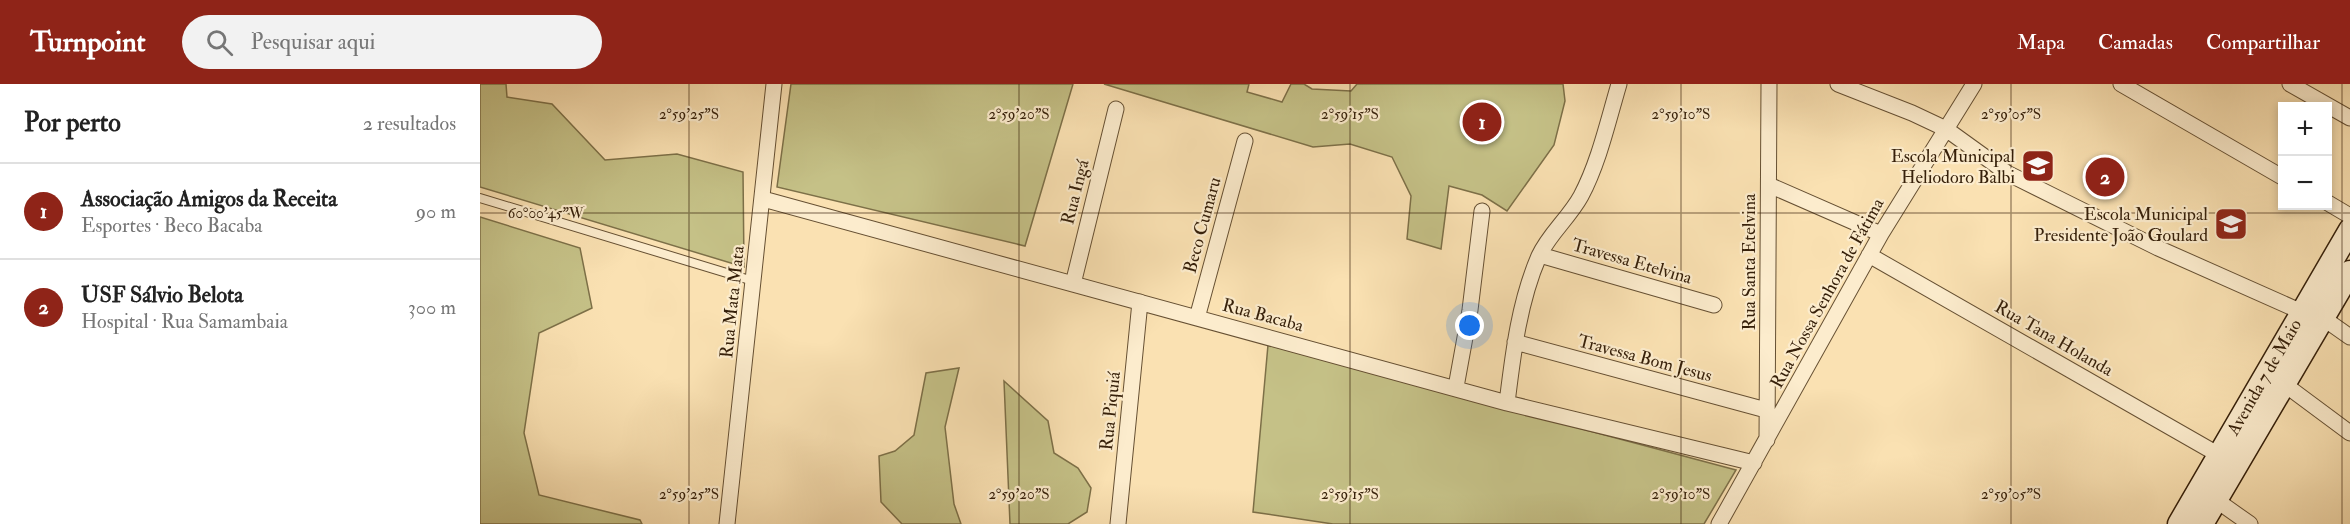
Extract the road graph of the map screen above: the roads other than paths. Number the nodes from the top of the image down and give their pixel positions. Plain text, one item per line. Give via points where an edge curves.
1 (774, 84) edge
2 (1619, 84) edge
3 (1769, 84) edge
4 (1838, 84) edge
5 (1974, 84) edge
6 (2121, 84) edge
7 (2290, 84) edge
8 (1116, 109) dead end
9 (2350, 118) edge
10 (1946, 129) junction
11 (1245, 141) dead end
12 (2278, 174) edge
13 (1769, 185) junction
14 (480, 198) edge
15 (763, 199) junction
16 (2332, 205) edge
17 (1482, 211) dead end
18 (2350, 216) edge
19 (2350, 230) edge
20 (1881, 234) junction
21 (1540, 255) junction
22 (1869, 255) junction
23 (2350, 272) edge
24 (753, 281) junction
25 (1072, 284) junction
26 (1140, 302) junction
27 (1714, 305) dead end
28 (2313, 315) junction
29 (1197, 318) junction
30 (2350, 337) edge
31 (1515, 342) junction
32 (2284, 384) junction
33 (1456, 387) junction
34 (1507, 403) junction
35 (1766, 410) junction
36 (2350, 433) edge
37 (1767, 440) junction
38 (2219, 455) junction
39 (1754, 463) junction
40 (2216, 500) junction
41 (728, 524) edge
42 (1118, 524) edge
43 (1719, 524) edge
44 (2179, 524) edge
45 (2202, 524) edge
46 (2250, 524) edge

1 - 15 street, Rua Mata Mata
2 - 21 street via 1582,194
3 - 13 street, Rua Santa Etelvina
4 - 10 street
5 - 10 street, Rua Nossa Senhora de Fátima
6 - 12 street
7 - 9 street
8 - 25 street, Rua Ingá
10 - 20 street, Rua Nossa Senhora de Fátima
10 - 28 street via 2007,173 2158,248
11 - 29 street, Beco Cumaru
13 - 20 street
13 - 35 street, Rua Santa Etelvina
14 - 24 lane
15 - 24 street, Rua Mata Mata
15 - 25 street, Rua Bacaba
16 - 18 street
17 - 33 street
19 - 28 main road, Avenida 7 de Maio
20 - 22 street, Rua Nossa Senhora de Fátima
21 - 27 street, Travessa Etelvina
21 - 31 street
22 - 37 street, Rua Nossa Senhora de Fátima
22 - 38 street, Rua Tana Holanda
23 - 28 main road, Avenida 7 de Maio
24 - 41 street, Rua Mata Mata
25 - 26 street, Rua Bacaba
26 - 29 street, Rua Bacaba
26 - 42 street, Rua Piquiá
28 - 30 street
28 - 32 main road, Avenida 7 de Maio
28 - 38 main road, Avenida 7 de Maio
29 - 33 street, Rua Bacaba
31 - 34 street
31 - 35 street, Travessa Bom Jesus
32 - 36 street
32 - 40 main road, Avenida 7 de Maio
33 - 34 street, Rua Bacaba
34 - 39 street, Rua Bacaba
35 - 37 street, Rua Santa Etelvina
37 - 39 street, Rua Nossa Senhora de Fátima
38 - 44 main road, Avenida 7 de Maio
39 - 43 street, Rua Nossa Senhora de Fátima
40 - 45 main road, Avenida 7 de Maio
40 - 46 street

